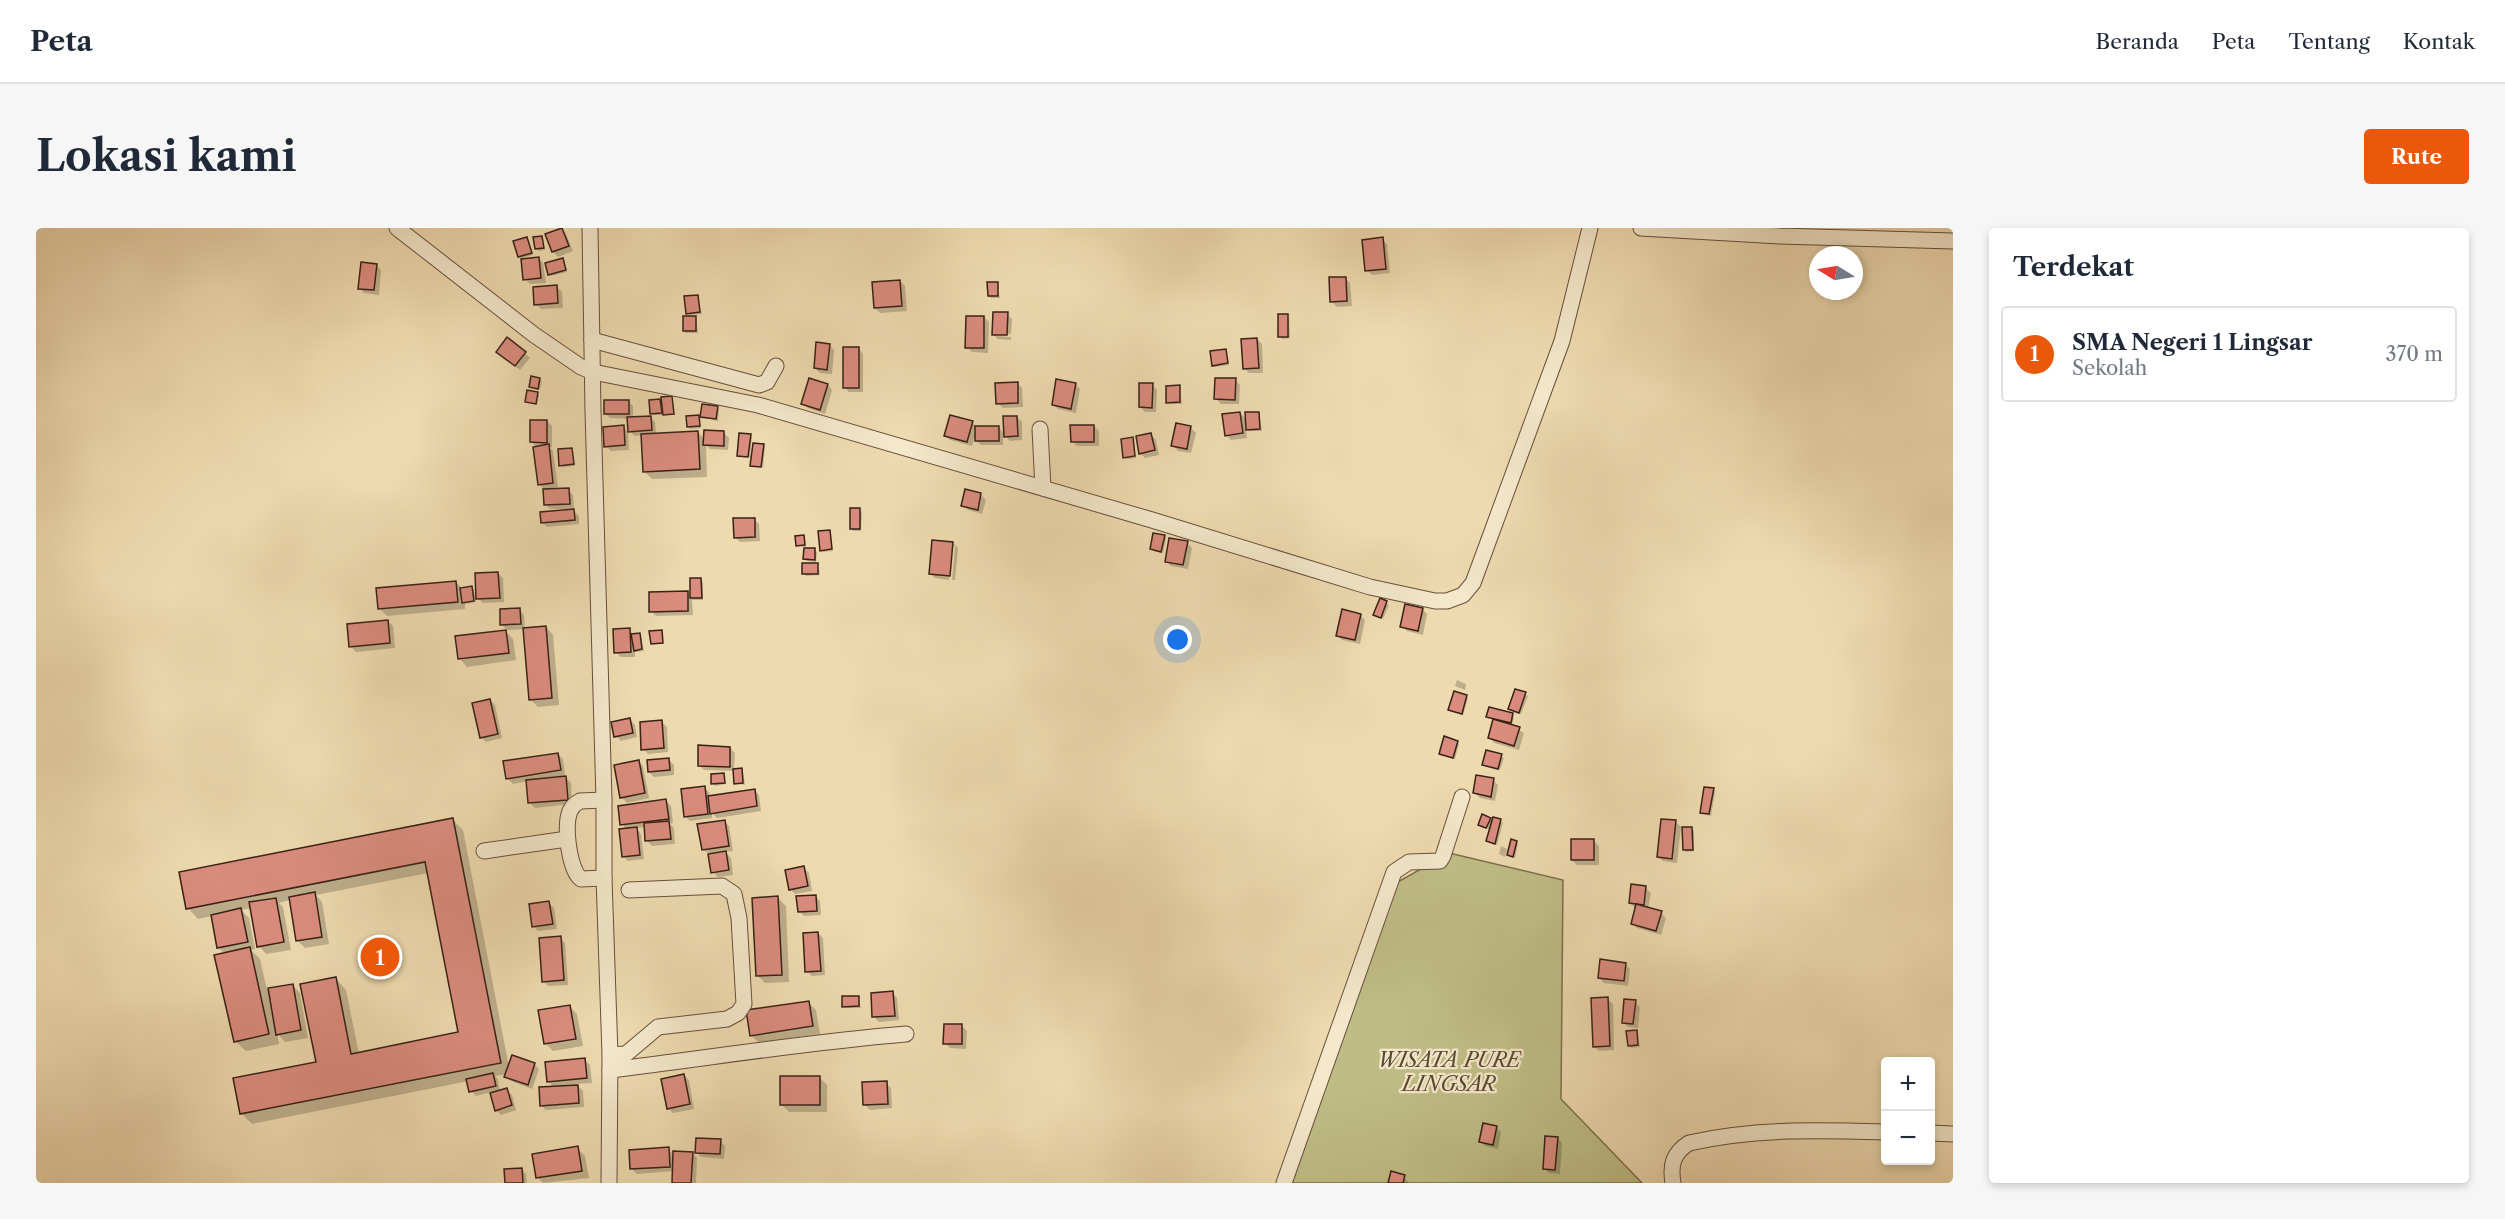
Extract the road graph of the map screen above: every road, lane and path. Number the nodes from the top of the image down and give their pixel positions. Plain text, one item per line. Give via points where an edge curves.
1 (398, 228) edge
2 (590, 228) edge
3 (1590, 228) edge
4 (1641, 228) edge
5 (1953, 241) edge
6 (592, 340) junction
7 (776, 366) dead end
8 (593, 372) junction
9 (1040, 429) dead end
10 (1043, 488) junction
11 (1462, 797) dead end
12 (604, 800) junction
13 (567, 839) junction
14 (484, 851) dead end
15 (604, 879) junction
16 (629, 890) dead end
17 (906, 1034) dead end
18 (610, 1063) junction
19 (1881, 1132) edge
20 (1935, 1133) edge
21 (1953, 1134) edge
22 (609, 1183) edge
23 (1284, 1183) edge
24 (1673, 1183) edge

1 - 8 street via 533,334
2 - 6 street
3 - 10 street via 1562,341 1473,583 1463,595 1435,601 1370,588
4 - 5 street
6 - 7 street via 759,385 767,382
6 - 8 street
8 - 10 street via 758,405
8 - 12 street
9 - 10 street
11 - 23 street via 1440,861 1409,862 1394,872
12 - 13 street via 580,801 575,805 570,811
12 - 15 street
13 - 14 street
13 - 15 street via 575,874 581,879
15 - 18 street
16 - 18 street via 722,886 734,894 744,1004 727,1019 658,1027
17 - 18 street via 838,1039 739,1055
18 - 22 street
19 - 24 street via 1767,1131 1689,1143 1674,1157 1670,1169
20 - 21 street

